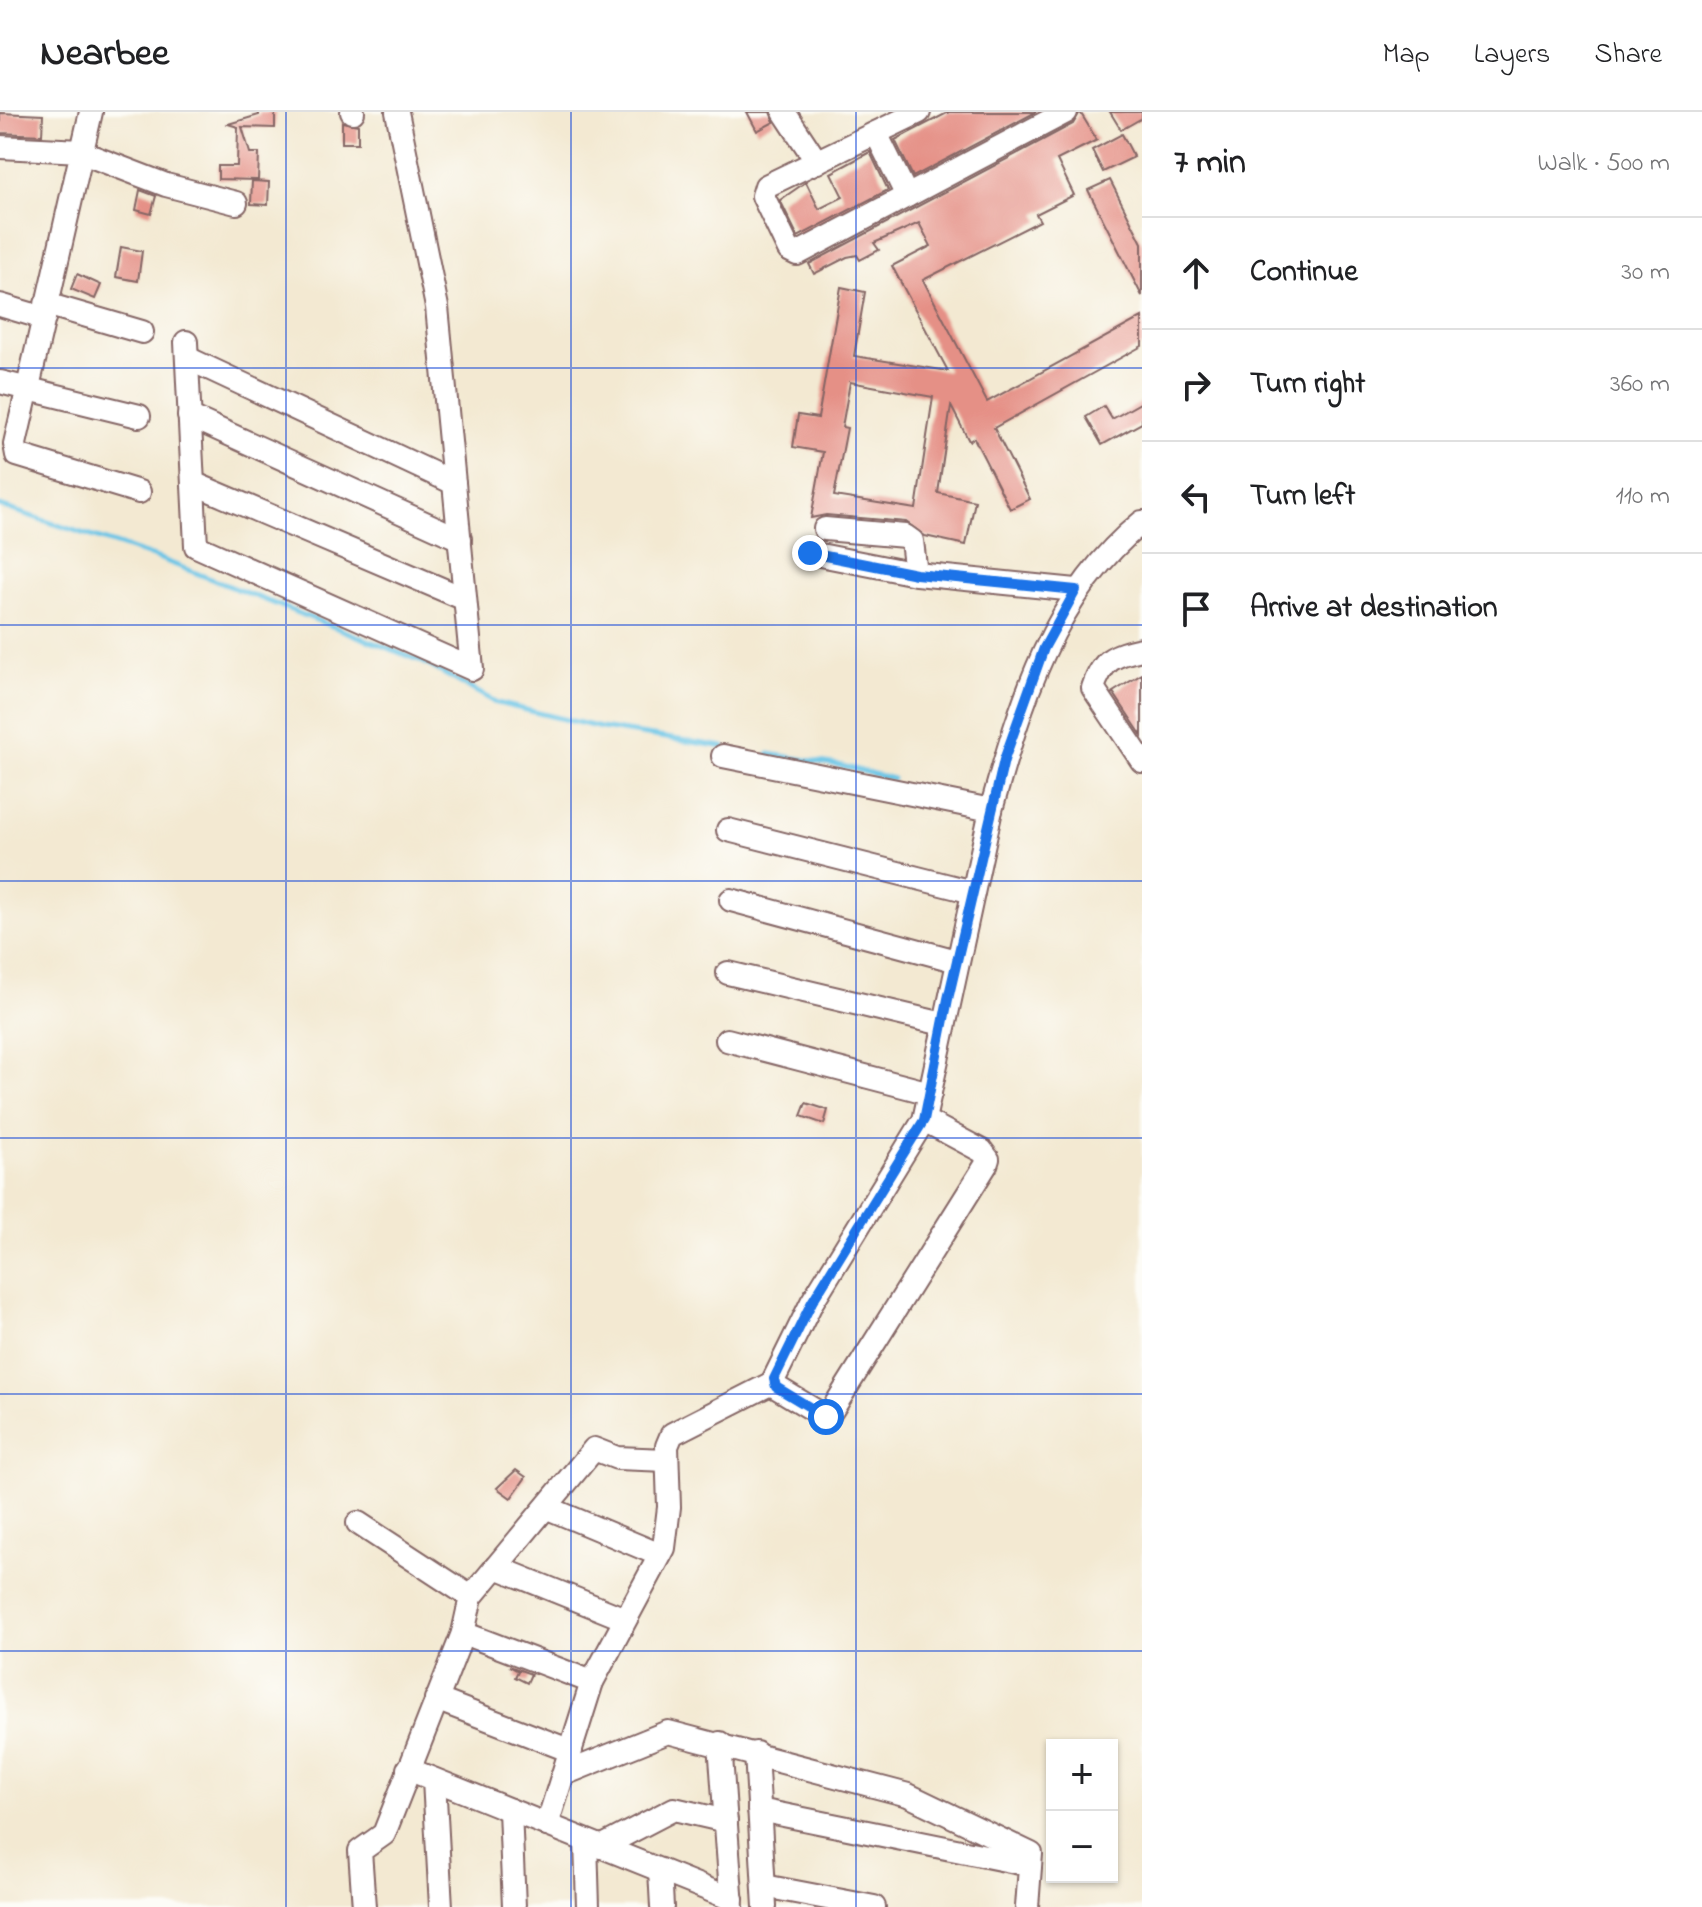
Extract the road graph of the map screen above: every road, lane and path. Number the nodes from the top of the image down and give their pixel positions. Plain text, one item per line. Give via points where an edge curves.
1 (91, 112) edge
2 (397, 112) edge
3 (784, 112) edge
4 (1066, 112) edge
5 (905, 115) edge
6 (876, 133) junction
7 (0, 147) edge
8 (82, 151) junction
9 (817, 162) junction
10 (907, 196) junction
11 (236, 203) dead end
12 (0, 305) edge
13 (45, 311) junction
14 (142, 332) dead end
15 (0, 382) edge
16 (28, 390) junction
17 (139, 416) dead end
18 (189, 416) junction
19 (8, 459) edge
20 (193, 483) junction
21 (454, 483) junction
22 (139, 492) dead end
23 (1142, 522) edge
24 (825, 529) dead end
25 (460, 539) junction
26 (810, 553) dead end
27 (916, 574) junction
28 (1076, 590) junction
29 (465, 599) junction
30 (1142, 649) edge
31 (723, 756) dead end
32 (1142, 761) edge
33 (992, 806) junction
34 (728, 830) dead end
35 (973, 892) junction
36 (731, 900) dead end
37 (957, 961) junction
38 (728, 973) dead end
39 (943, 1024) junction
40 (727, 1040) dead end
41 (930, 1093) junction
42 (924, 1120) junction
43 (774, 1382) junction
44 (667, 1460) junction
45 (548, 1508) junction
46 (358, 1523) dead end
47 (660, 1555) junction
48 (496, 1567) junction
49 (471, 1597) junction
50 (625, 1619) junction
51 (463, 1633) junction
52 (592, 1682) junction
53 (436, 1699) junction
54 (720, 1743) junction
55 (571, 1751) junction
56 (756, 1753) junction
57 (408, 1769) junction
58 (564, 1774) junction
59 (434, 1780) junction
60 (396, 1803) junction
61 (435, 1804) junction
62 (510, 1810) junction
63 (759, 1810) junction
64 (726, 1821) junction
65 (547, 1825) junction
66 (594, 1844) junction
67 (1030, 1865) junction
68 (660, 1870) junction
69 (764, 1897) edge
70 (732, 1903) edge
71 (364, 1907) edge
72 (441, 1907) edge
73 (514, 1907) edge
74 (588, 1907) edge
75 (662, 1907) edge
76 (874, 1907) edge
77 (1027, 1907) edge

1 - 8 street
2 - 21 street via 437,307
3 - 9 street
4 - 10 street
5 - 6 street
6 - 9 street
6 - 10 street
7 - 8 street
8 - 11 street via 166,185
8 - 13 street
9 - 10 street via 762,190 797,254
12 - 13 street
13 - 14 street
13 - 16 street
15 - 16 street
16 - 17 street
16 - 19 street
18 - 20 street
18 - 21 street via 186,350
18 - 25 street
19 - 22 street
20 - 29 street
20 - 29 street via 196,546 472,669
21 - 25 street
23 - 28 street
24 - 27 street via 909,538
25 - 29 street
26 - 27 street
27 - 28 street
28 - 33 street via 1044,648
30 - 32 street via 1112,655 1093,688
31 - 33 street
33 - 35 street
34 - 35 street
35 - 37 street
36 - 37 street
37 - 39 street
38 - 39 street
39 - 41 street
40 - 41 street
41 - 42 street
42 - 43 street via 812,1302
42 - 43 street via 982,1151 986,1165 829,1415
43 - 44 street via 672,1434
44 - 45 street via 617,1458 594,1449
44 - 47 street via 669,1507
45 - 47 street
45 - 48 street
46 - 49 street
47 - 50 street
48 - 49 street
48 - 50 street
49 - 51 street
50 - 52 street
51 - 52 street
51 - 53 street
52 - 55 street
53 - 55 street
53 - 57 street
54 - 56 street
54 - 58 street via 668,1732
54 - 64 street
55 - 58 street
56 - 63 street
56 - 67 street via 908,1795 1031,1854
57 - 59 street
57 - 60 street
58 - 65 street
59 - 61 street
59 - 62 street
60 - 61 street
60 - 71 street via 384,1834 360,1851
61 - 72 street
62 - 65 street
62 - 73 street
63 - 67 street
63 - 69 street
64 - 66 street via 674,1809
64 - 70 street
65 - 66 street
66 - 68 street
66 - 74 street
67 - 77 street
68 - 70 street
68 - 75 street
69 - 76 street

